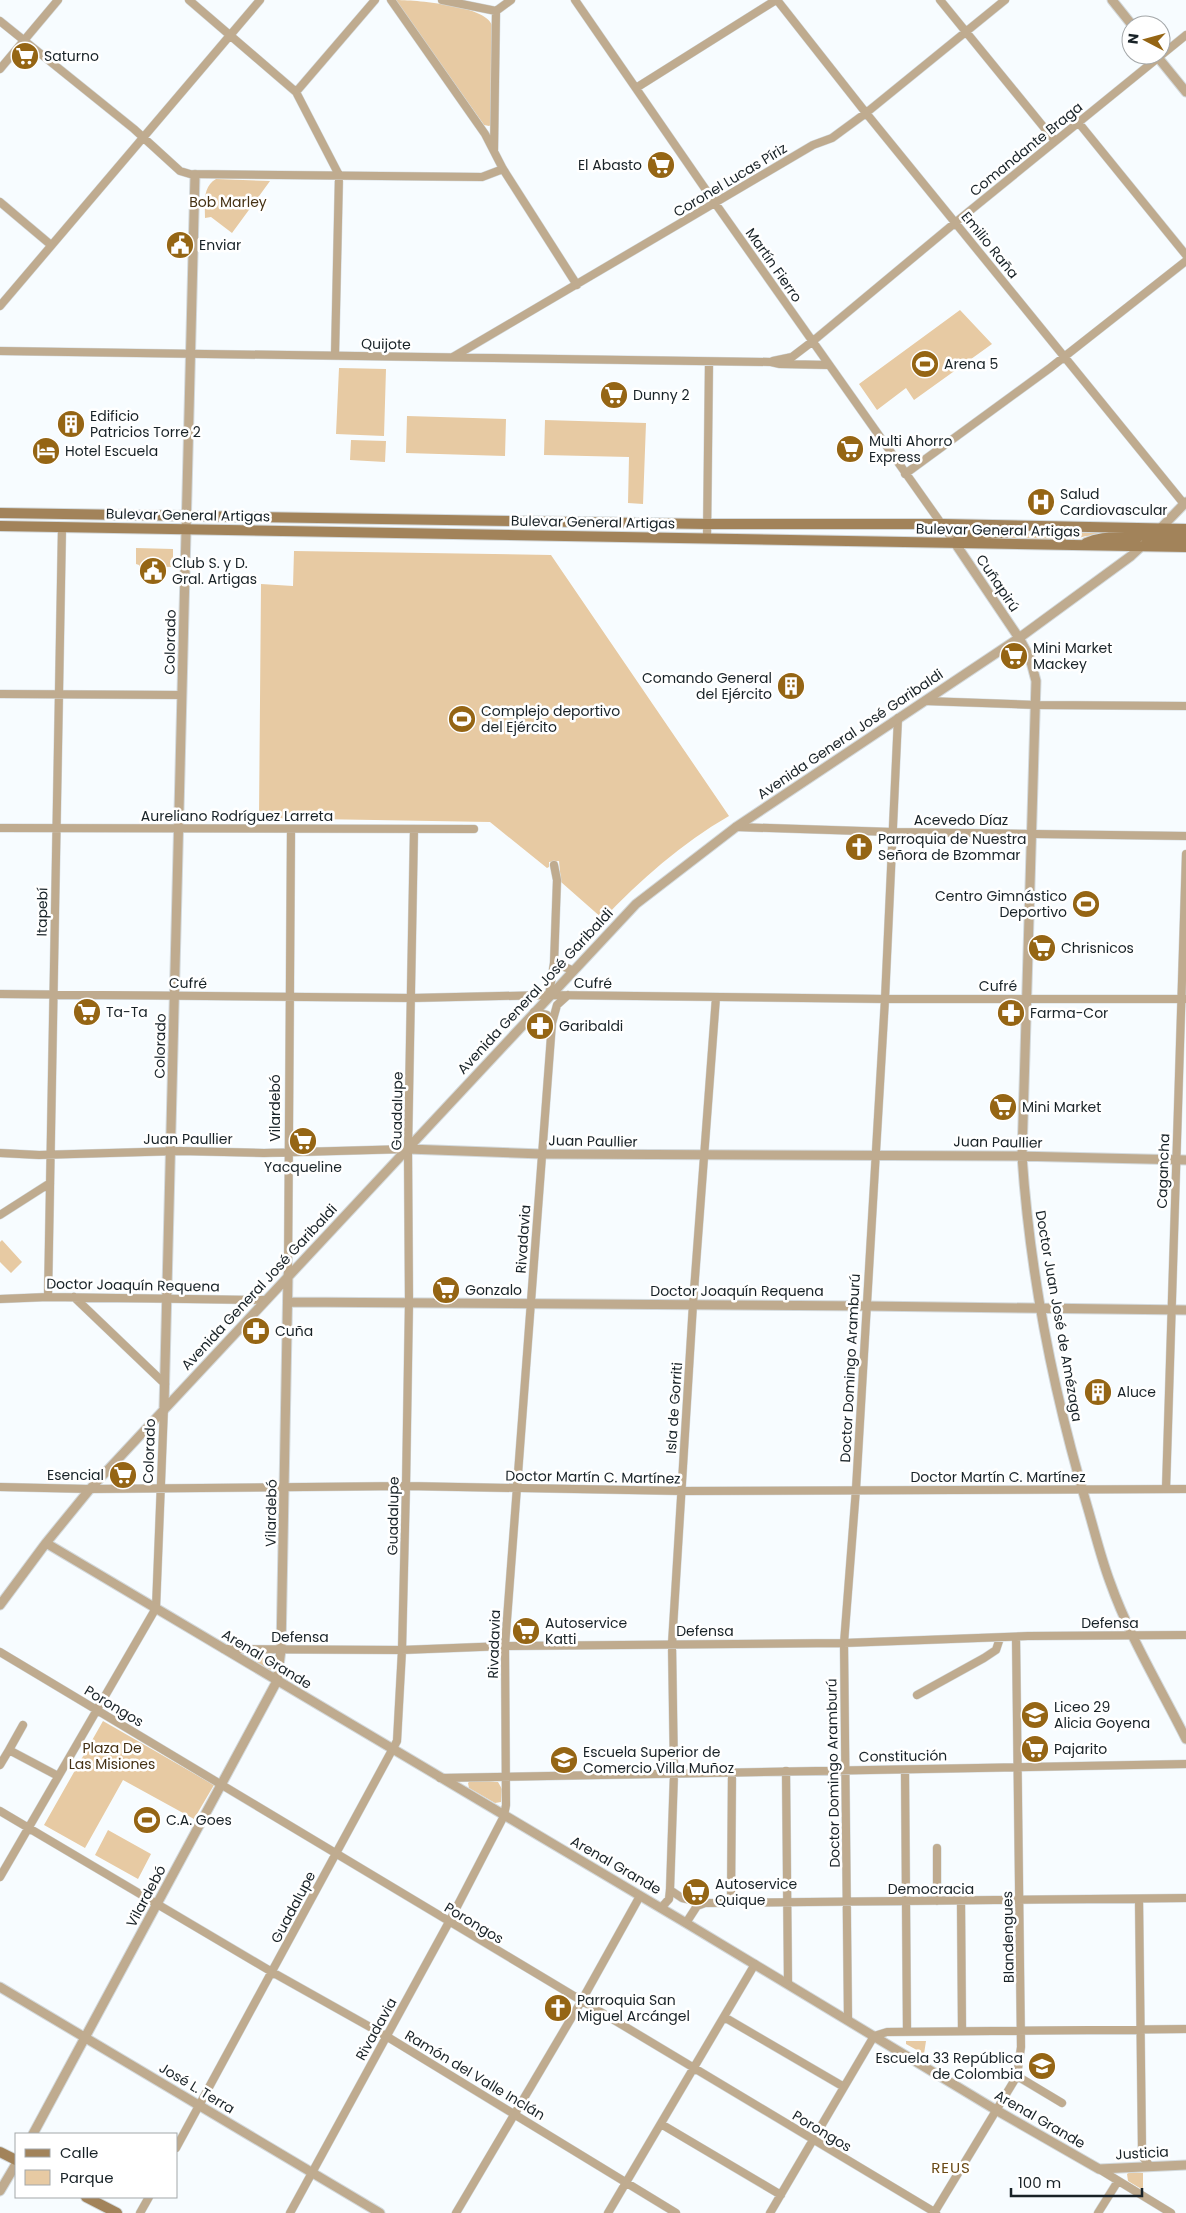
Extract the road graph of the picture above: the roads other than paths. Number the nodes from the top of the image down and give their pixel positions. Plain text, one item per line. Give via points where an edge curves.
1 (58, 0) edge
2 (189, 0) edge
3 (260, 0) edge
4 (376, 0) edge
5 (391, 0) edge
6 (442, 0) edge
7 (512, 0) edge
8 (575, 0) edge
9 (777, 0) edge
10 (940, 0) edge
11 (1005, 0) edge
12 (1112, 0) edge
13 (496, 11) junction
14 (1124, 15) edge
15 (0, 21) edge
16 (966, 32) junction
17 (230, 35) junction
18 (1186, 36) edge
19 (24, 41) junction
20 (1171, 46) edge
21 (1146, 65) edge
22 (1164, 65) edge
23 (0, 69) edge
24 (636, 88) junction
25 (296, 92) junction
26 (1186, 92) edge
27 (866, 113) junction
28 (1078, 122) junction
29 (143, 137) junction
30 (1055, 141) junction
31 (494, 152) junction
32 (503, 169) junction
33 (195, 175) junction
34 (339, 175) junction
35 (0, 202) edge
36 (715, 204) junction
37 (956, 222) junction
38 (51, 245) junction
39 (1186, 254) edge
40 (1186, 261) edge
41 (577, 285) junction
42 (0, 306) edge
43 (813, 341) junction
44 (0, 351) edge
45 (191, 353) junction
46 (335, 355) junction
47 (1064, 357) junction
48 (452, 358) junction
49 (709, 362) junction
50 (771, 362) junction
51 (829, 365) junction
52 (905, 474) junction
53 (1185, 503) edge
54 (0, 512) edge
55 (187, 516) junction
56 (707, 524) junction
57 (942, 524) junction
58 (1026, 525) junction
59 (0, 526) edge
60 (1062, 526) junction
61 (62, 527) junction
62 (186, 529) junction
63 (1160, 529) junction
64 (1186, 529) edge
65 (1186, 537) edge
66 (707, 538) junction
67 (955, 543) junction
68 (1062, 544) junction
69 (1083, 545) junction
70 (1141, 547) junction
71 (1186, 547) edge
72 (1019, 638) junction
73 (0, 694) edge
74 (59, 694) junction
75 (182, 695) junction
76 (925, 701) junction
77 (1036, 705) junction
78 (1186, 706) edge
79 (898, 718) junction
80 (178, 827) junction
81 (736, 827) junction
82 (0, 828) edge
83 (56, 828) junction
84 (414, 829) junction
85 (291, 830) junction
86 (474, 830) dead end
87 (892, 832) junction
88 (1033, 833) junction
89 (1186, 836) edge
90 (1186, 854) edge
91 (554, 865) dead end
92 (1185, 920) edge
93 (554, 963) junction
94 (572, 970) junction
95 (0, 994) edge
96 (53, 994) junction
97 (549, 995) junction
98 (568, 995) junction
99 (174, 996) junction
100 (290, 997) junction
101 (716, 997) junction
102 (412, 998) junction
103 (1028, 998) junction
104 (884, 999) junction
105 (1184, 999) edge
106 (534, 1012) junction
107 (552, 1023) junction
108 (1183, 1042) edge
109 (408, 1149) junction
110 (171, 1152) junction
111 (289, 1152) junction
112 (0, 1154) edge
113 (542, 1154) junction
114 (50, 1155) junction
115 (705, 1155) junction
116 (875, 1155) junction
117 (1022, 1156) junction
118 (1176, 1160) junction
119 (1186, 1160) edge
120 (50, 1182) junction
121 (0, 1215) edge
122 (288, 1275) junction
123 (48, 1297) junction
124 (74, 1297) junction
125 (0, 1299) edge
126 (167, 1300) junction
127 (265, 1300) junction
128 (288, 1302) junction
129 (409, 1302) junction
130 (530, 1303) junction
131 (693, 1304) junction
132 (866, 1306) junction
133 (1041, 1308) junction
134 (1172, 1310) junction
135 (1186, 1310) edge
136 (165, 1384) junction
137 (164, 1408) junction
138 (406, 1486) junction
139 (0, 1487) edge
140 (285, 1488) junction
141 (516, 1488) junction
142 (90, 1489) junction
143 (162, 1489) junction
144 (856, 1489) junction
145 (1082, 1489) junction
146 (1166, 1489) junction
147 (1186, 1490) edge
148 (682, 1491) junction
149 (46, 1543) junction
150 (0, 1605) edge
151 (156, 1608) junction
152 (1186, 1635) edge
153 (1134, 1636) junction
154 (1016, 1637) junction
155 (1000, 1638) junction
156 (844, 1643) junction
157 (672, 1644) junction
158 (505, 1646) junction
159 (224, 1649) junction
160 (281, 1650) junction
161 (402, 1650) junction
162 (0, 1652) edge
163 (277, 1681) junction
164 (917, 1695) dead end
165 (96, 1710) junction
166 (23, 1725) dead end
167 (1186, 1738) edge
168 (9, 1750) junction
169 (393, 1750) junction
170 (1186, 1764) edge
171 (0, 1765) edge
172 (1018, 1766) junction
173 (845, 1770) junction
174 (905, 1770) junction
175 (786, 1771) junction
176 (732, 1772) junction
177 (674, 1773) junction
178 (58, 1776) junction
179 (440, 1778) junction
180 (506, 1778) junction
181 (221, 1785) junction
182 (0, 1811) edge
183 (504, 1816) junction
184 (27, 1828) junction
185 (937, 1848) dead end
186 (335, 1854) junction
187 (0, 1876) edge
188 (670, 1890) junction
189 (640, 1896) junction
190 (1186, 1898) edge
191 (1139, 1899) junction
192 (937, 1901) junction
193 (960, 1901) junction
194 (1019, 1901) junction
195 (731, 1902) junction
196 (788, 1902) junction
197 (846, 1902) junction
198 (906, 1902) junction
199 (705, 1903) junction
200 (158, 1904) junction
201 (661, 1908) junction
202 (449, 1922) junction
203 (686, 1922) junction
204 (755, 1964) junction
205 (272, 1972) junction
206 (788, 1984) junction
207 (0, 1987) edge
208 (582, 2000) junction
209 (724, 2017) junction
210 (848, 2019) junction
211 (1186, 2029) edge
212 (1022, 2030) junction
213 (1142, 2030) junction
214 (962, 2031) junction
215 (907, 2032) junction
216 (386, 2036) junction
217 (874, 2036) junction
218 (86, 2038) junction
219 (694, 2067) junction
220 (1017, 2076) junction
221 (844, 2087) junction
222 (1062, 2103) dead end
223 (200, 2105) junction
224 (996, 2110) junction
225 (514, 2114) junction
226 (661, 2124) junction
227 (33, 2133) edge
228 (814, 2141) junction
229 (178, 2144) edge
230 (0, 2152) edge
231 (15, 2161) edge
232 (15, 2164) edge
233 (1150, 2165) junction
234 (1186, 2165) edge
235 (1099, 2169) junction
236 (312, 2172) junction
237 (1118, 2181) junction
238 (626, 2183) junction
239 (0, 2191) edge
240 (781, 2195) junction
241 (88, 2198) edge
242 (148, 2198) edge
243 (117, 2213) edge
244 (140, 2213) edge
245 (290, 2213) edge
246 (380, 2213) edge
247 (456, 2213) edge
248 (608, 2213) edge
249 (676, 2213) edge
250 (770, 2213) edge
251 (935, 2213) edge
252 (1098, 2213) edge
253 (1170, 2213) edge

1 - 19 street
2 - 17 street
3 - 17 street
4 - 25 street
5 - 31 street via 485,134
6 - 13 street
7 - 13 street
8 - 24 street, Martín Fierro
9 - 24 street
9 - 27 street, Emilio Raña
10 - 16 street
11 - 16 street, Coronel Lucas Píriz
12 - 14 street
13 - 31 street
15 - 19 street
16 - 27 street, Coronel Lucas Píriz
16 - 30 street
17 - 25 street
17 - 29 street
18 - 20 street, Comandante Braga
19 - 23 street
19 - 29 street
21 - 28 street, Comandante Braga
22 - 26 street
24 - 36 street, Martín Fierro
25 - 34 street
27 - 36 street, Coronel Lucas Píriz via 832,138 813,145
27 - 37 street, Emilio Raña
28 - 30 street, Comandante Braga
28 - 39 street
29 - 33 street via 180,171
29 - 38 street
30 - 37 street, Comandante Braga
31 - 32 street
32 - 34 street via 482,177
32 - 41 street
33 - 34 street
33 - 45 street, Colorado
34 - 46 street
35 - 38 street
36 - 41 street, Coronel Lucas Píriz
36 - 43 street, Martín Fierro
37 - 43 street, Comandante Braga
37 - 47 street, Emilio Raña
38 - 42 street
40 - 47 street
41 - 48 street, Coronel Lucas Píriz
43 - 50 street, Quijote via 792,357
43 - 51 street, Martín Fierro
44 - 45 street, Quijote
45 - 46 street, Quijote
45 - 55 street, Colorado
46 - 48 street, Quijote
47 - 52 street
47 - 53 street, Emilio Raña
48 - 49 street, Quijote
49 - 50 street, Quijote
49 - 56 street
50 - 51 street, Quijote
51 - 52 street, Martín Fierro
52 - 57 street, Martín Fierro
53 - 63 street, Avenida General José Garibaldi
54 - 55 main road, Bulevar General Artigas
55 - 56 main road, Bulevar General Artigas
55 - 62 street, Colorado
56 - 57 main road, Bulevar General Artigas
56 - 66 street
57 - 58 main road, Bulevar General Artigas
57 - 67 street, Martín Fierro
58 - 60 main road, Bulevar General Artigas
58 - 67 main road via 1005,533 963,534
59 - 61 main road, Bulevar General Artigas
60 - 63 main road, Bulevar General Artigas
60 - 68 street
61 - 62 main road, Bulevar General Artigas
61 - 74 street, Itapebí
62 - 66 main road, Bulevar General Artigas
62 - 75 street, Colorado
63 - 64 main road, Bulevar General Artigas
63 - 69 main road via 1139,538 1096,538
63 - 70 street, Avenida General José Garibaldi
65 - 70 main road via 1162,537
66 - 67 main road, Bulevar General Artigas
67 - 68 main road, Bulevar General Artigas
67 - 72 street, Cuñapirú
68 - 69 main road, Bulevar General Artigas
69 - 70 main road, Bulevar General Artigas
70 - 71 main road, Bulevar General Artigas
70 - 72 street, Avenida General José Garibaldi
72 - 76 street, Avenida General José Garibaldi
72 - 77 street, Doctor Juan José de Amézaga via 1035,671
73 - 74 street
74 - 75 street
74 - 83 street, Itapebí
75 - 80 street, Colorado
76 - 77 street
76 - 79 street, Avenida General José Garibaldi
77 - 78 street
77 - 88 street, Doctor Juan José de Amézaga
79 - 81 street, Avenida General José Garibaldi
79 - 87 street, Doctor Domingo Aramburú
80 - 83 street, Aureliano Rodríguez Larreta
80 - 85 street, Aureliano Rodríguez Larreta
80 - 99 street, Colorado
81 - 87 street, Acevedo Díaz
81 - 94 street, Avenida General José Garibaldi via 636,904
82 - 83 street, Aureliano Rodríguez Larreta
83 - 96 street, Itapebí
84 - 85 street, Aureliano Rodríguez Larreta
84 - 86 street, Aureliano Rodríguez Larreta
84 - 102 street, Guadalupe
85 - 100 street, Vilardebó
87 - 88 street, Acevedo Díaz
87 - 104 street, Doctor Domingo Aramburú
88 - 89 street, Acevedo Díaz
88 - 103 street, Doctor Juan José de Amézaga
90 - 92 street, Cagancha
91 - 93 street via 557,880
92 - 105 street, Cagancha
93 - 94 street
93 - 97 street
94 - 97 street, Avenida General José Garibaldi
95 - 96 street, Cufré
96 - 99 street, Cufré
96 - 114 street, Itapebí
97 - 98 street, Cufré
97 - 102 street, Cufré
97 - 106 street, Avenida General José Garibaldi
98 - 101 street, Cufré
98 - 107 street, Rivadavia via 556,1005
99 - 100 street, Cufré
99 - 110 street, Colorado
100 - 102 street, Cufré
100 - 111 street, Vilardebó
101 - 104 street, Cufré
101 - 115 street, Isla de Gorriti
102 - 109 street, Guadalupe
103 - 104 street, Cufré
103 - 105 street, Cufré
103 - 117 street, Doctor Juan José de Amézaga
104 - 116 street, Doctor Domingo Aramburú
105 - 108 street, Cagancha
106 - 107 street via 547,1015
106 - 109 street, Avenida General José Garibaldi
107 - 113 street, Rivadavia
108 - 118 street, Cagancha
109 - 111 street, Juan Paullier
109 - 113 street, Juan Paullier
109 - 122 street, Avenida General José Garibaldi
109 - 129 street, Guadalupe
110 - 111 street, Juan Paullier
110 - 114 street, Juan Paullier
110 - 126 street, Colorado
111 - 122 street, Vilardebó
112 - 114 street, Juan Paullier
113 - 115 street, Juan Paullier
113 - 130 street, Rivadavia
114 - 120 street, Itapebí
115 - 116 street, Juan Paullier
115 - 131 street, Isla de Gorriti
116 - 117 street, Juan Paullier
116 - 132 street, Doctor Domingo Aramburú
117 - 118 street, Juan Paullier
117 - 133 street, Doctor Juan José de Amézaga
118 - 119 street, Juan Paullier
118 - 134 street, Cagancha
120 - 121 street
120 - 123 street, Itapebí
122 - 127 street, Avenida General José Garibaldi
122 - 128 street, Vilardebó
123 - 124 street, Doctor Joaquín Requena
123 - 125 street, Doctor Joaquín Requena
124 - 126 street, Doctor Joaquín Requena
124 - 136 street
126 - 127 street, Doctor Joaquín Requena
126 - 136 street, Colorado
127 - 137 street, Avenida General José Garibaldi
128 - 129 street, Doctor Joaquín Requena
128 - 140 street, Vilardebó
129 - 130 street, Doctor Joaquín Requena
129 - 138 street, Guadalupe
130 - 131 street, Doctor Joaquín Requena
130 - 141 street, Rivadavia
131 - 132 street, Doctor Joaquín Requena
131 - 148 street, Isla de Gorriti
132 - 133 street, Doctor Joaquín Requena
132 - 144 street, Doctor Domingo Aramburú
133 - 134 street, Doctor Joaquín Requena
133 - 145 street, Doctor Juan José de Amézaga via 1065,1430
134 - 135 street, Doctor Joaquín Requena
134 - 146 street, Cagancha
136 - 137 street, Colorado
137 - 142 street, Avenida General José Garibaldi
137 - 143 street, Colorado
138 - 140 street, Doctor Martín C. Martínez
138 - 141 street, Doctor Martín C. Martínez
138 - 161 street, Guadalupe
139 - 142 street, Doctor Martín C. Martínez
140 - 143 street, Doctor Martín C. Martínez
140 - 160 street, Vilardebó
141 - 148 street, Doctor Martín C. Martínez
141 - 158 street, Rivadavia
142 - 143 street, Doctor Martín C. Martínez
142 - 149 street, Avenida General José Garibaldi
143 - 151 street, Colorado
144 - 145 street, Doctor Martín C. Martínez
144 - 148 street, Doctor Martín C. Martínez
144 - 156 street, Doctor Domingo Aramburú
145 - 146 street, Doctor Martín C. Martínez
145 - 153 street, Doctor Juan José de Amézaga via 1110,1582
146 - 147 street, Doctor Martín C. Martínez
148 - 157 street, Isla de Gorriti
149 - 150 street, Avenida General José Garibaldi
149 - 151 street, Arenal Grande
151 - 159 street, Arenal Grande
151 - 165 street, Colorado
152 - 153 street, Defensa
153 - 154 street, Defensa
153 - 167 street, Doctor Juan José de Amézaga
154 - 155 street, Defensa
154 - 172 street, Blandengues
155 - 156 street, Defensa
155 - 164 street via 996,1650
156 - 157 street, Defensa
156 - 173 street, Doctor Domingo Aramburú
157 - 158 street, Defensa
157 - 177 street, Isla de Gorriti
158 - 161 street, Defensa
158 - 180 street, Rivadavia
159 - 160 street, Defensa
159 - 163 street, Arenal Grande
160 - 161 street, Defensa
160 - 163 street, Vilardebó
161 - 169 street, Guadalupe via 397,1741
162 - 165 street, Porongos
163 - 169 street, Arenal Grande
163 - 181 street, Vilardebó
165 - 178 street, Colorado
165 - 181 street, Porongos
166 - 168 street
168 - 171 street
168 - 178 street
169 - 179 street, Arenal Grande
169 - 186 street, Guadalupe
170 - 172 street, Constitución
172 - 174 street, Constitución
172 - 194 street, Blandengues
173 - 174 street, Constitución
173 - 175 street, Constitución
173 - 197 street, Doctor Domingo Aramburú
174 - 198 street
175 - 176 street, Constitución
175 - 196 street
176 - 177 street, Constitución
176 - 195 street
177 - 180 street, Constitución
177 - 188 street, Isla de Gorriti
178 - 184 street, Colorado
179 - 180 street, Constitución
179 - 183 street, Arenal Grande
180 - 183 street, Rivadavia
181 - 186 street, Porongos
181 - 200 street, Vilardebó
182 - 184 street, Ramón del Valle Inclán
183 - 189 street, Arenal Grande
183 - 202 street, Rivadavia
184 - 187 street, Colorado
184 - 200 street, Ramón del Valle Inclán
185 - 192 street
186 - 202 street, Porongos
186 - 205 street, Guadalupe
188 - 199 street, Democracia via 682,1898
188 - 201 street, Isla de Gorriti via 669,1899
189 - 201 street, Arenal Grande
189 - 208 street
190 - 191 street, Democracia
191 - 194 street, Democracia
191 - 213 street
192 - 193 street, Democracia
192 - 198 street, Democracia
193 - 194 street, Democracia
193 - 214 street
194 - 212 street, Blandengues
195 - 196 street, Democracia
195 - 199 street, Democracia
196 - 197 street, Democracia
196 - 206 street
197 - 198 street, Democracia
197 - 210 street, Doctor Domingo Aramburú
198 - 215 street
199 - 203 street via 697,1906
200 - 205 street, Ramón del Valle Inclán
200 - 218 street, Vilardebó
201 - 203 street, Arenal Grande
202 - 208 street, Porongos
202 - 216 street, Rivadavia
203 - 204 street, Arenal Grande
204 - 206 street, Arenal Grande
204 - 209 street
205 - 216 street, Ramón del Valle Inclán
205 - 223 street, Guadalupe
206 - 210 street, Arenal Grande
207 - 218 street, José L. Terra
208 - 219 street, Porongos
208 - 225 street
209 - 219 street
209 - 221 street
210 - 217 street, Arenal Grande
211 - 213 street
212 - 213 street
212 - 214 street
212 - 220 street, Blandengues
213 - 233 street via 1142,2150
214 - 215 street
215 - 217 street
216 - 225 street, Ramón del Valle Inclán
216 - 236 street, Rivadavia
217 - 221 street
217 - 224 street, Arenal Grande
218 - 223 street, José L. Terra
218 - 227 street, Vilardebó
219 - 226 street
219 - 228 street, Porongos
220 - 222 street
220 - 224 street, Blandengues
221 - 228 street
223 - 229 street, Guadalupe
223 - 236 street, José L. Terra
224 - 235 street, Arenal Grande
224 - 251 street, Blandengues
225 - 238 street, Ramón del Valle Inclán
225 - 247 street
226 - 238 street
226 - 240 street
228 - 240 street
228 - 251 street, Porongos
230 - 231 main road
232 - 239 street
233 - 234 street, Justicia
233 - 235 street, Justicia
235 - 237 street, Arenal Grande
236 - 245 street, Rivadavia
236 - 246 street, José L. Terra
237 - 252 street
237 - 253 street, Arenal Grande
238 - 248 street
238 - 249 street, Ramón del Valle Inclán
240 - 250 street
241 - 243 main road
242 - 244 street

